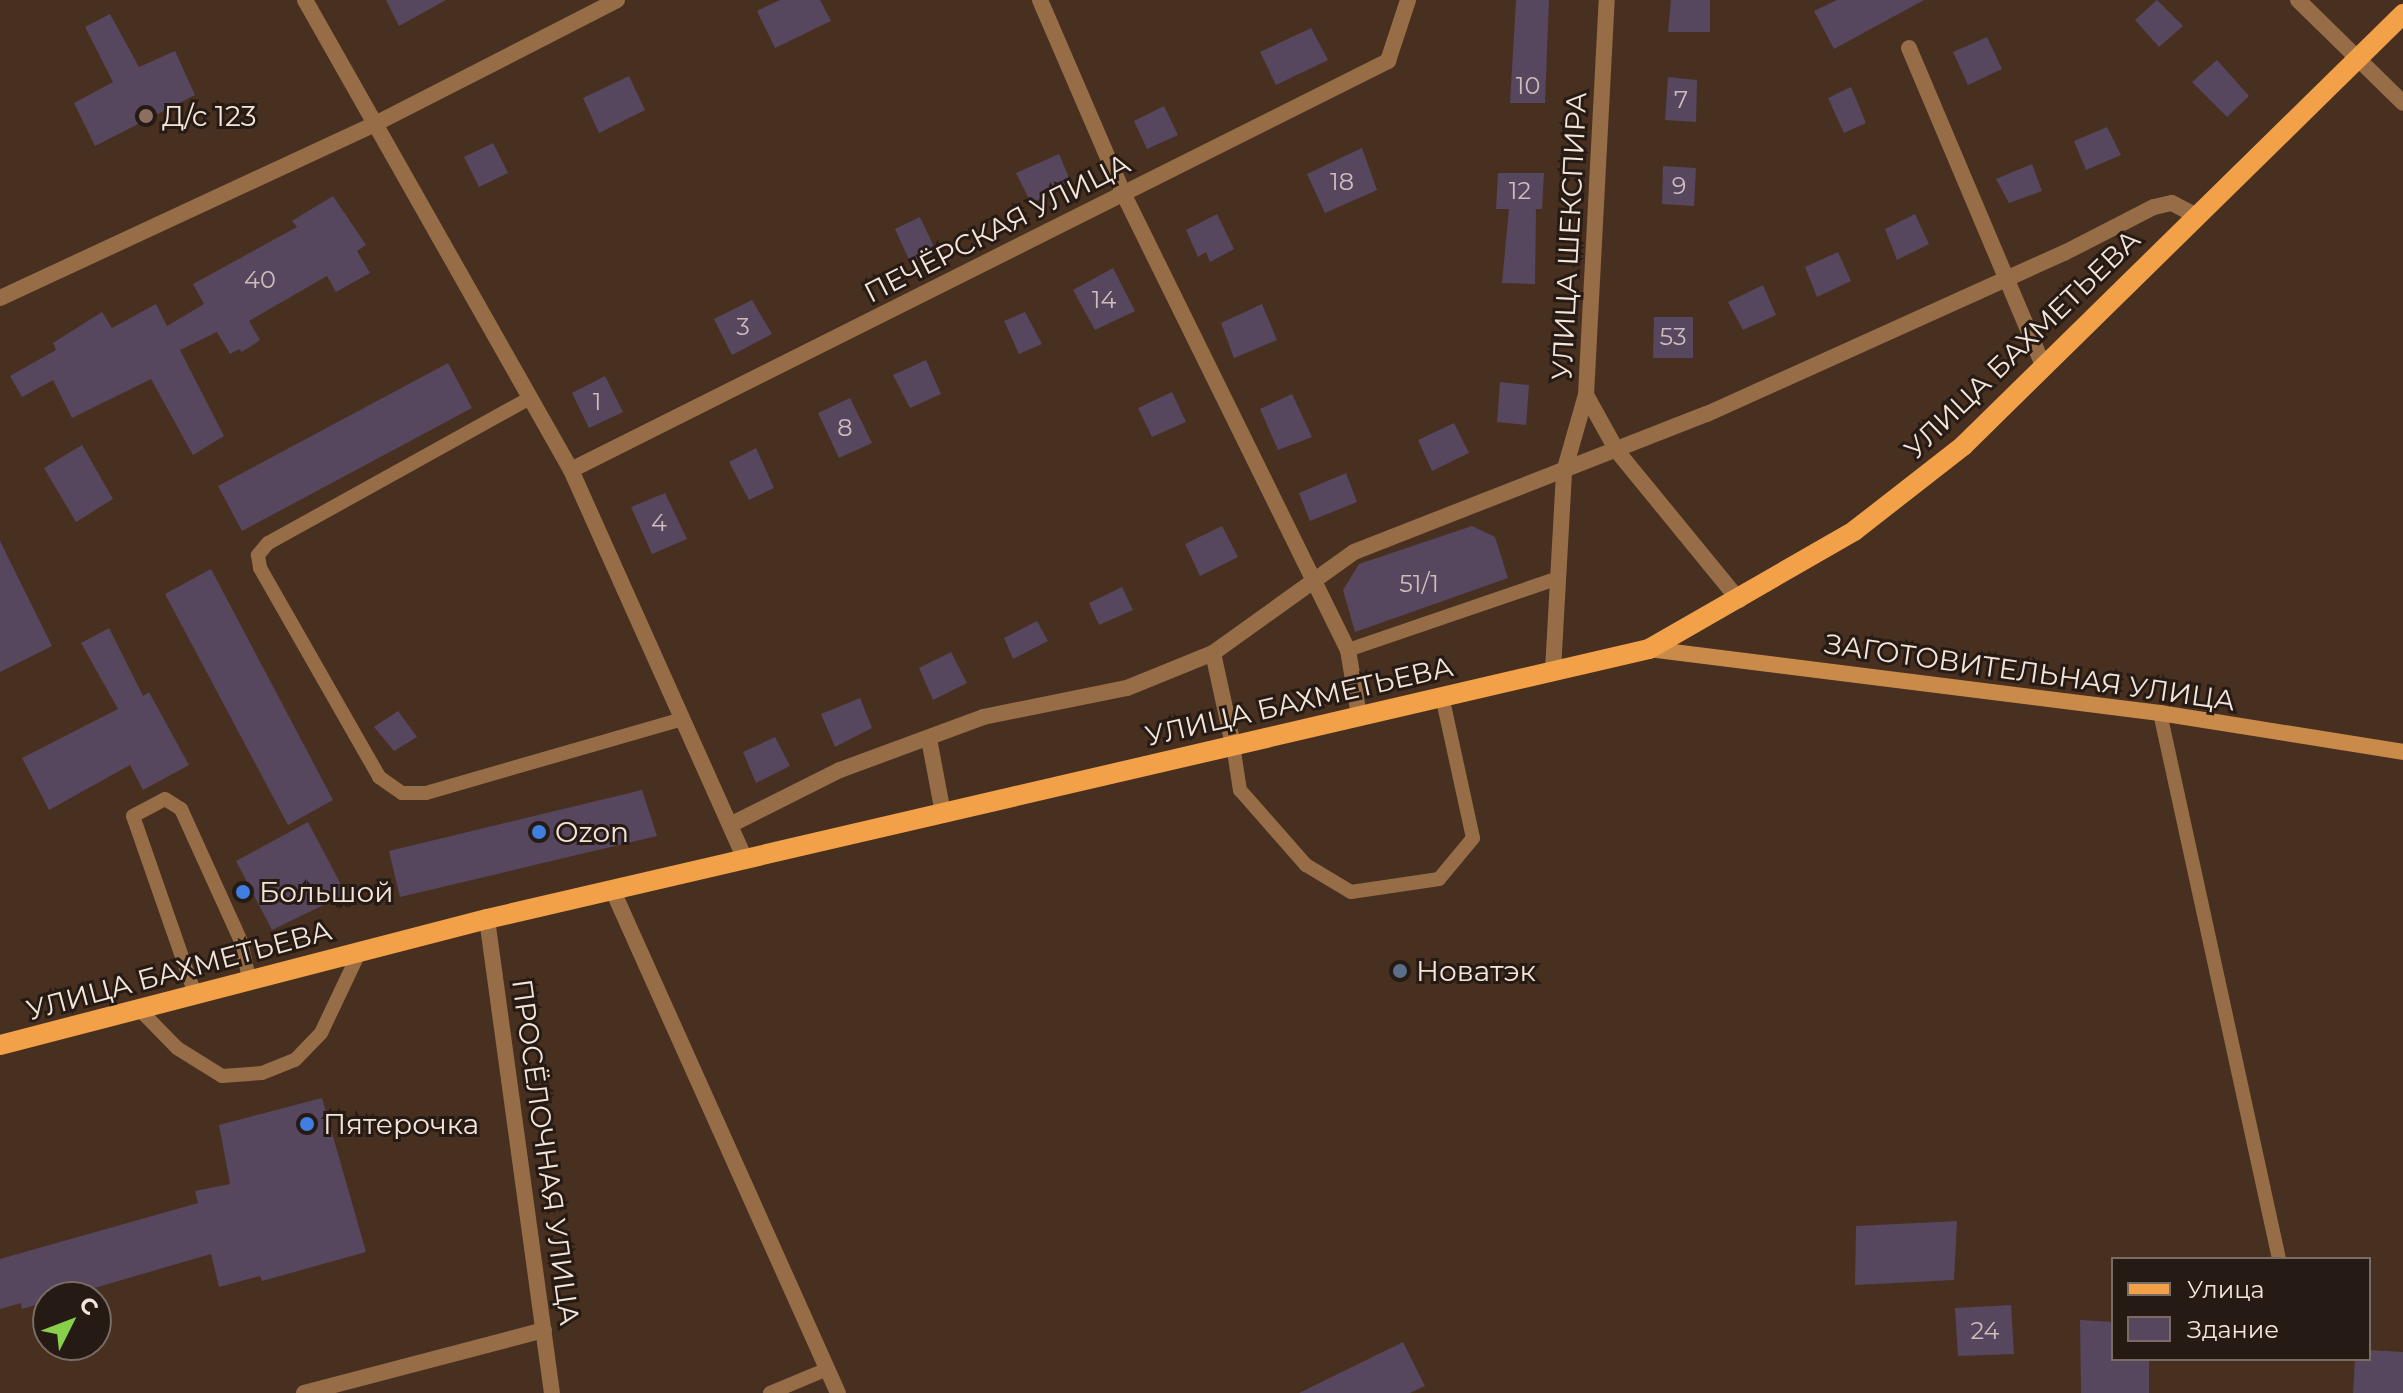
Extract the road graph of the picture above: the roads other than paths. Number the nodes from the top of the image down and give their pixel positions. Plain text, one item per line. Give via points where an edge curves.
1 (305, 0) edge
2 (617, 0) edge
3 (1040, 0) edge
4 (1408, 0) edge
5 (1607, 0) edge
6 (2298, 0) edge
7 (2403, 14) edge
8 (1909, 48) dead end
9 (2358, 59) junction
10 (2403, 103) edge
11 (373, 125) junction
12 (1123, 193) junction
13 (2196, 216) junction
14 (2007, 279) junction
15 (0, 298) edge
16 (2043, 365) junction
17 (1586, 395) junction
18 (530, 398) junction
19 (1617, 451) junction
20 (571, 470) junction
21 (1564, 472) junction
22 (1314, 576) junction
23 (1558, 578) junction
24 (1739, 600) junction
25 (1649, 649) junction
26 (1348, 650) junction
27 (1213, 653) junction
28 (1553, 670) junction
29 (1442, 696) junction
30 (2160, 713) junction
31 (1359, 716) junction
32 (683, 719) junction
33 (929, 739) junction
34 (1233, 745) junction
35 (2403, 752) edge
36 (943, 813) junction
37 (730, 825) junction
38 (745, 859) junction
39 (613, 891) junction
40 (487, 919) junction
41 (360, 951) junction
42 (249, 980) junction
43 (195, 994) junction
44 (139, 1009) junction
45 (0, 1045) edge
46 (2279, 1257) edge
47 (544, 1330) junction
48 (825, 1370) junction
49 (304, 1393) edge
50 (552, 1393) edge
51 (770, 1393) edge
52 (838, 1393) edge

1 - 11 street
2 - 11 street
3 - 12 street
4 - 12 street, ПЕЧЁРСКАЯ УЛИЦА via 1388,61
5 - 17 street, УЛИЦА ШЕКСПИРА
6 - 9 street
7 - 9 main road, УЛИЦА БАХМЕТЬЕВА
8 - 14 street
9 - 10 street
9 - 13 main road, УЛИЦА БАХМЕТЬЕВА
11 - 15 street
11 - 18 street
12 - 20 street, ПЕЧЁРСКАЯ УЛИЦА
12 - 22 street
13 - 14 street via 2172,203 2154,207
13 - 16 main road, УЛИЦА БАХМЕТЬЕВА
14 - 16 street
14 - 19 street
16 - 24 main road, УЛИЦА БАХМЕТЬЕВА via 1963,446 1878,512
17 - 19 street
17 - 21 street, УЛИЦА ШЕКСПИРА
18 - 20 street
18 - 32 lane via 268,543 258,555 260,568 379,777 402,793 426,793
19 - 21 street
19 - 24 street
20 - 32 street
21 - 22 street via 1354,552
21 - 23 street, УЛИЦА ШЕКСПИРА
22 - 26 street
22 - 27 street
23 - 26 lane
23 - 28 street, УЛИЦА ШЕКСПИРА
24 - 25 main road, УЛИЦА БАХМЕТЬЕВА
25 - 28 main road, УЛИЦА БАХМЕТЬЕВА
25 - 30 main road, ЗАГОТОВИТЕЛЬНАЯ УЛИЦА
26 - 31 street
27 - 33 street via 1127,688 1029,705
27 - 34 street
28 - 29 main road, УЛИЦА БАХМЕТЬЕВА
29 - 31 main road, УЛИЦА БАХМЕТЬЕВА
29 - 34 lane via 1473,838 1439,879 1351,892 1306,865 1240,790
30 - 35 main road, ЗАГОТОВИТЕЛЬНАЯ УЛИЦА
30 - 46 lane
31 - 34 main road, УЛИЦА БАХМЕТЬЕВА
32 - 37 street
33 - 36 street
33 - 37 street via 840,770
34 - 36 main road, УЛИЦА БАХМЕТЬЕВА
36 - 38 main road, УЛИЦА БАХМЕТЬЕВА
37 - 38 street
38 - 39 main road, УЛИЦА БАХМЕТЬЕВА
39 - 40 main road, УЛИЦА БАХМЕТЬЕВА
39 - 48 street
40 - 41 main road, УЛИЦА БАХМЕТЬЕВА
40 - 47 street, ПРОСЁЛОЧНАЯ УЛИЦА
41 - 42 main road, УЛИЦА БАХМЕТЬЕВА
41 - 44 lane via 321,1033 295,1060 262,1073 222,1076 177,1048
42 - 43 main road, УЛИЦА БАХМЕТЬЕВА
42 - 43 lane via 241,941 181,809 165,799 133,816
43 - 44 main road, УЛИЦА БАХМЕТЬЕВА
44 - 45 main road, УЛИЦА БАХМЕТЬЕВА
47 - 49 street
47 - 50 street, ПРОСЁЛОЧНАЯ УЛИЦА
48 - 51 lane
48 - 52 street

